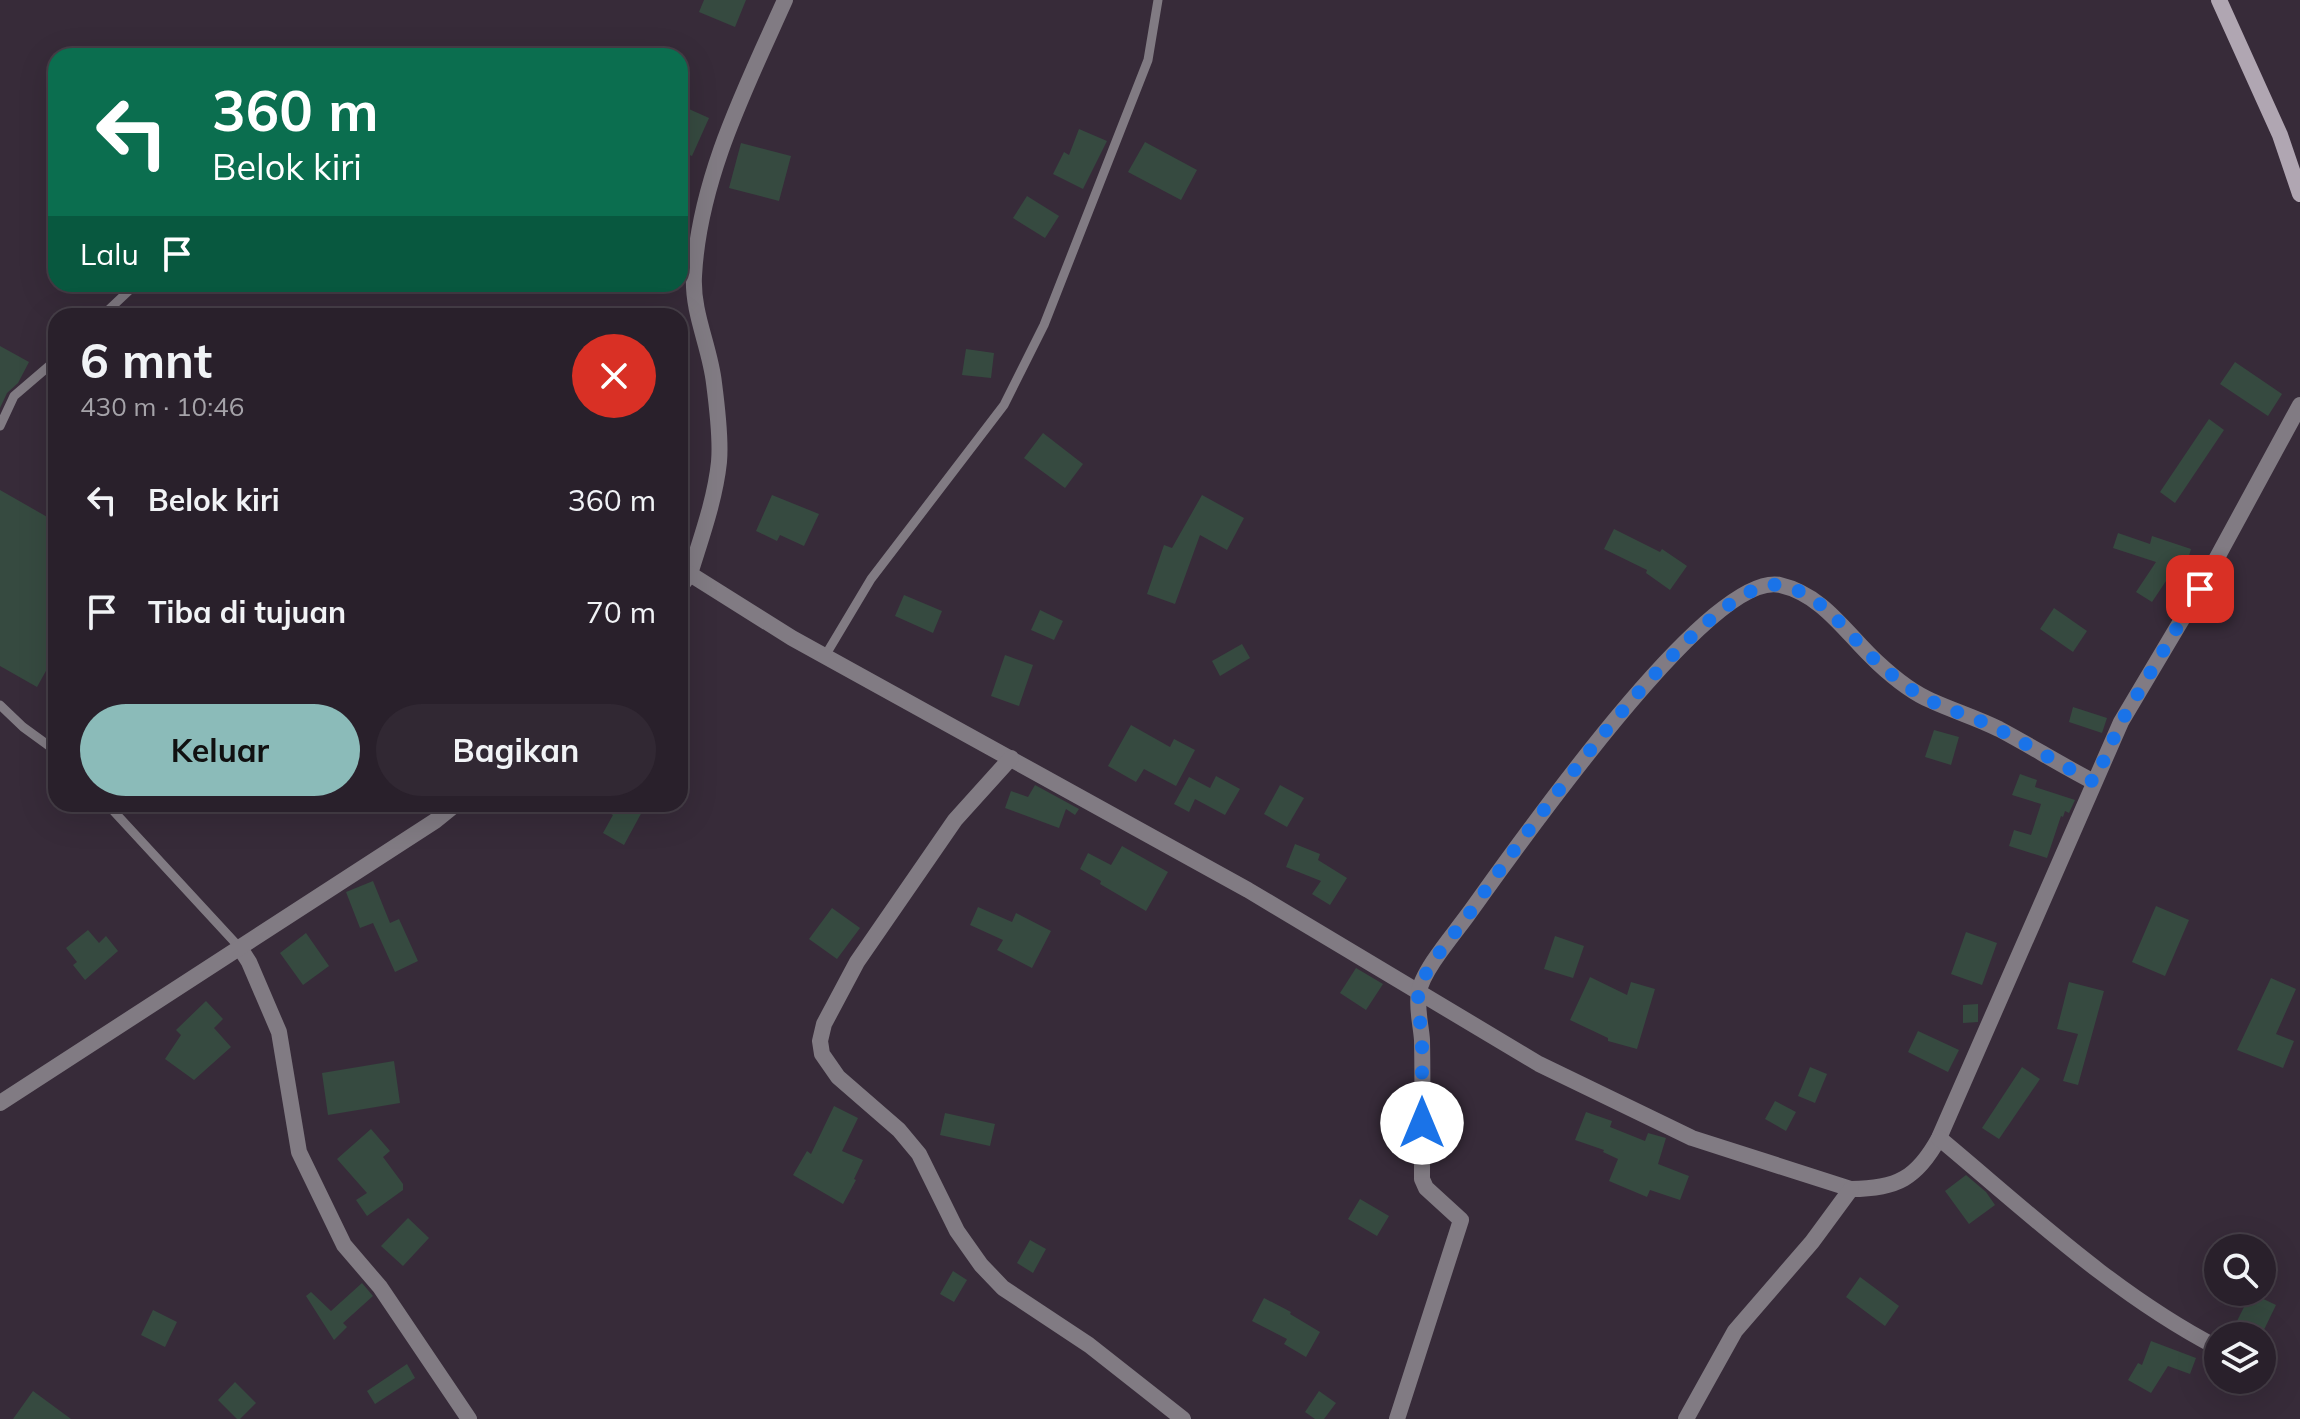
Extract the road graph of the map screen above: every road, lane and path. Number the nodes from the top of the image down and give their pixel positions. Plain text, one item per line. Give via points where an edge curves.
1 (785, 0) edge
2 (1158, 0) edge
3 (2219, 0) edge
4 (2300, 194) edge
5 (128, 292) edge
6 (110, 308) edge
7 (48, 367) edge
8 (2300, 405) edge
9 (0, 426) edge
10 (688, 570) edge
11 (688, 583) edge
12 (825, 656) junction
13 (0, 705) edge
14 (48, 745) edge
15 (1011, 758) junction
16 (2094, 782) junction
17 (114, 812) edge
18 (446, 812) edge
19 (240, 948) junction
20 (1419, 991) junction
21 (0, 1103) edge
22 (1939, 1138) junction
23 (1851, 1189) junction
24 (2204, 1341) edge
25 (469, 1419) edge
26 (1183, 1419) edge
27 (1397, 1419) edge
28 (1686, 1419) edge

1 - 10 street via 734,116 699,233 695,302 714,381 719,461
2 - 12 lane via 1148,60 1044,325 1004,405 871,579
3 - 4 street via 2280,135
5 - 6 lane
7 - 9 lane via 14,396
8 - 16 street via 2121,722
11 - 12 street
12 - 15 street
13 - 14 lane
15 - 20 street
15 - 26 street via 955,820 857,962 824,1024 822,1054 838,1077 919,1154 957,1231 1003,1288 1089,1345
16 - 20 street via 1998,729 1929,700 1878,663 1818,602 1777,584 1759,587 1704,626 1589,751 1439,954
16 - 22 street
17 - 19 lane
18 - 19 street
19 - 21 street
19 - 25 street via 279,1032 299,1152 344,1245 380,1287
20 - 23 street via 1539,1064 1692,1138
20 - 27 street via 1422,1179 1461,1220
22 - 23 street via 1925,1163 1903,1181
22 - 24 street via 2115,1284
23 - 28 street via 1735,1331

